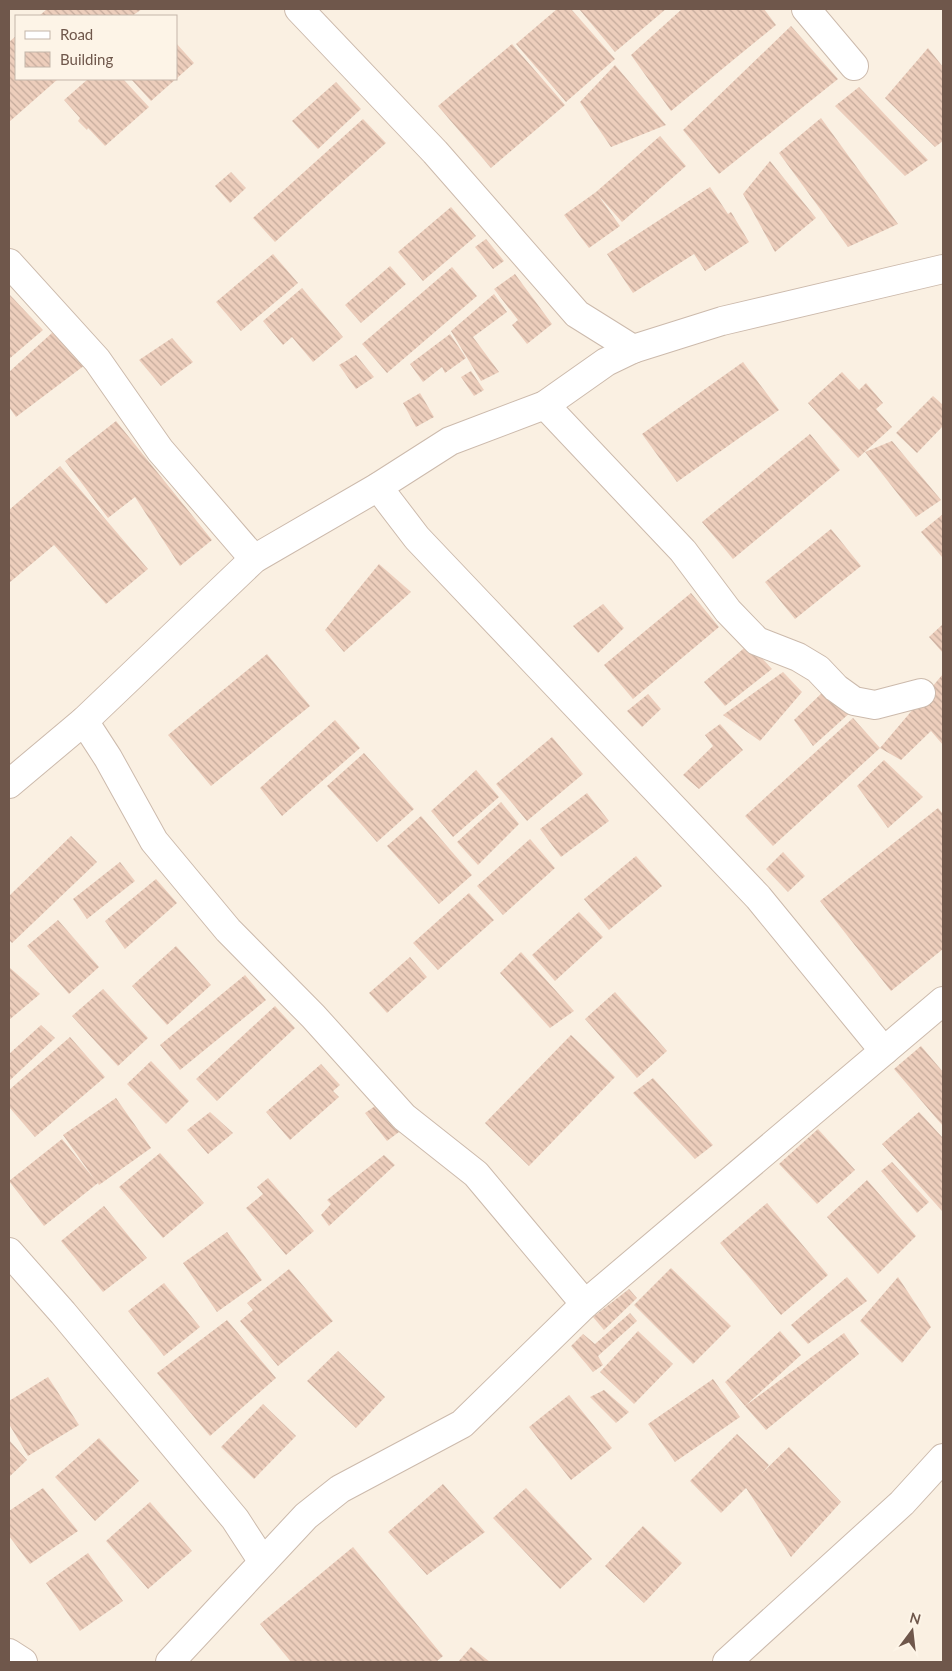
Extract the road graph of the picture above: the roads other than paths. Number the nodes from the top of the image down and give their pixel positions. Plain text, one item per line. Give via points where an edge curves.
1 (299, 9) edge
2 (806, 9) edge
3 (854, 66) dead end
4 (9, 263) edge
5 (943, 269) edge
6 (633, 349) junction
7 (545, 405) junction
8 (378, 487) junction
9 (254, 559) junction
10 (921, 693) dead end
11 (84, 721) junction
12 (9, 784) edge
13 (943, 1001) edge
14 (884, 1051) junction
15 (9, 1252) edge
16 (585, 1304) junction
17 (943, 1458) edge
18 (263, 1562) junction
19 (9, 1653) edge
20 (23, 1662) edge
21 (170, 1662) edge
22 (727, 1662) edge

1 - 6 street via 435,152 577,314
2 - 3 street
4 - 9 street via 97,360 160,450
5 - 6 street via 722,321
6 - 7 street via 606,362
7 - 8 street via 450,441
7 - 10 street via 683,552 757,641 798,657 818,669 854,701 875,705
8 - 9 street
8 - 14 street via 417,538 758,898
9 - 11 street
11 - 12 street
11 - 16 street via 154,841 228,930 313,1016 404,1117 476,1174
13 - 14 street
14 - 16 street
15 - 18 street via 235,1519
16 - 18 street via 462,1424 340,1489 306,1516
17 - 22 street via 902,1502
18 - 21 street
19 - 20 street

